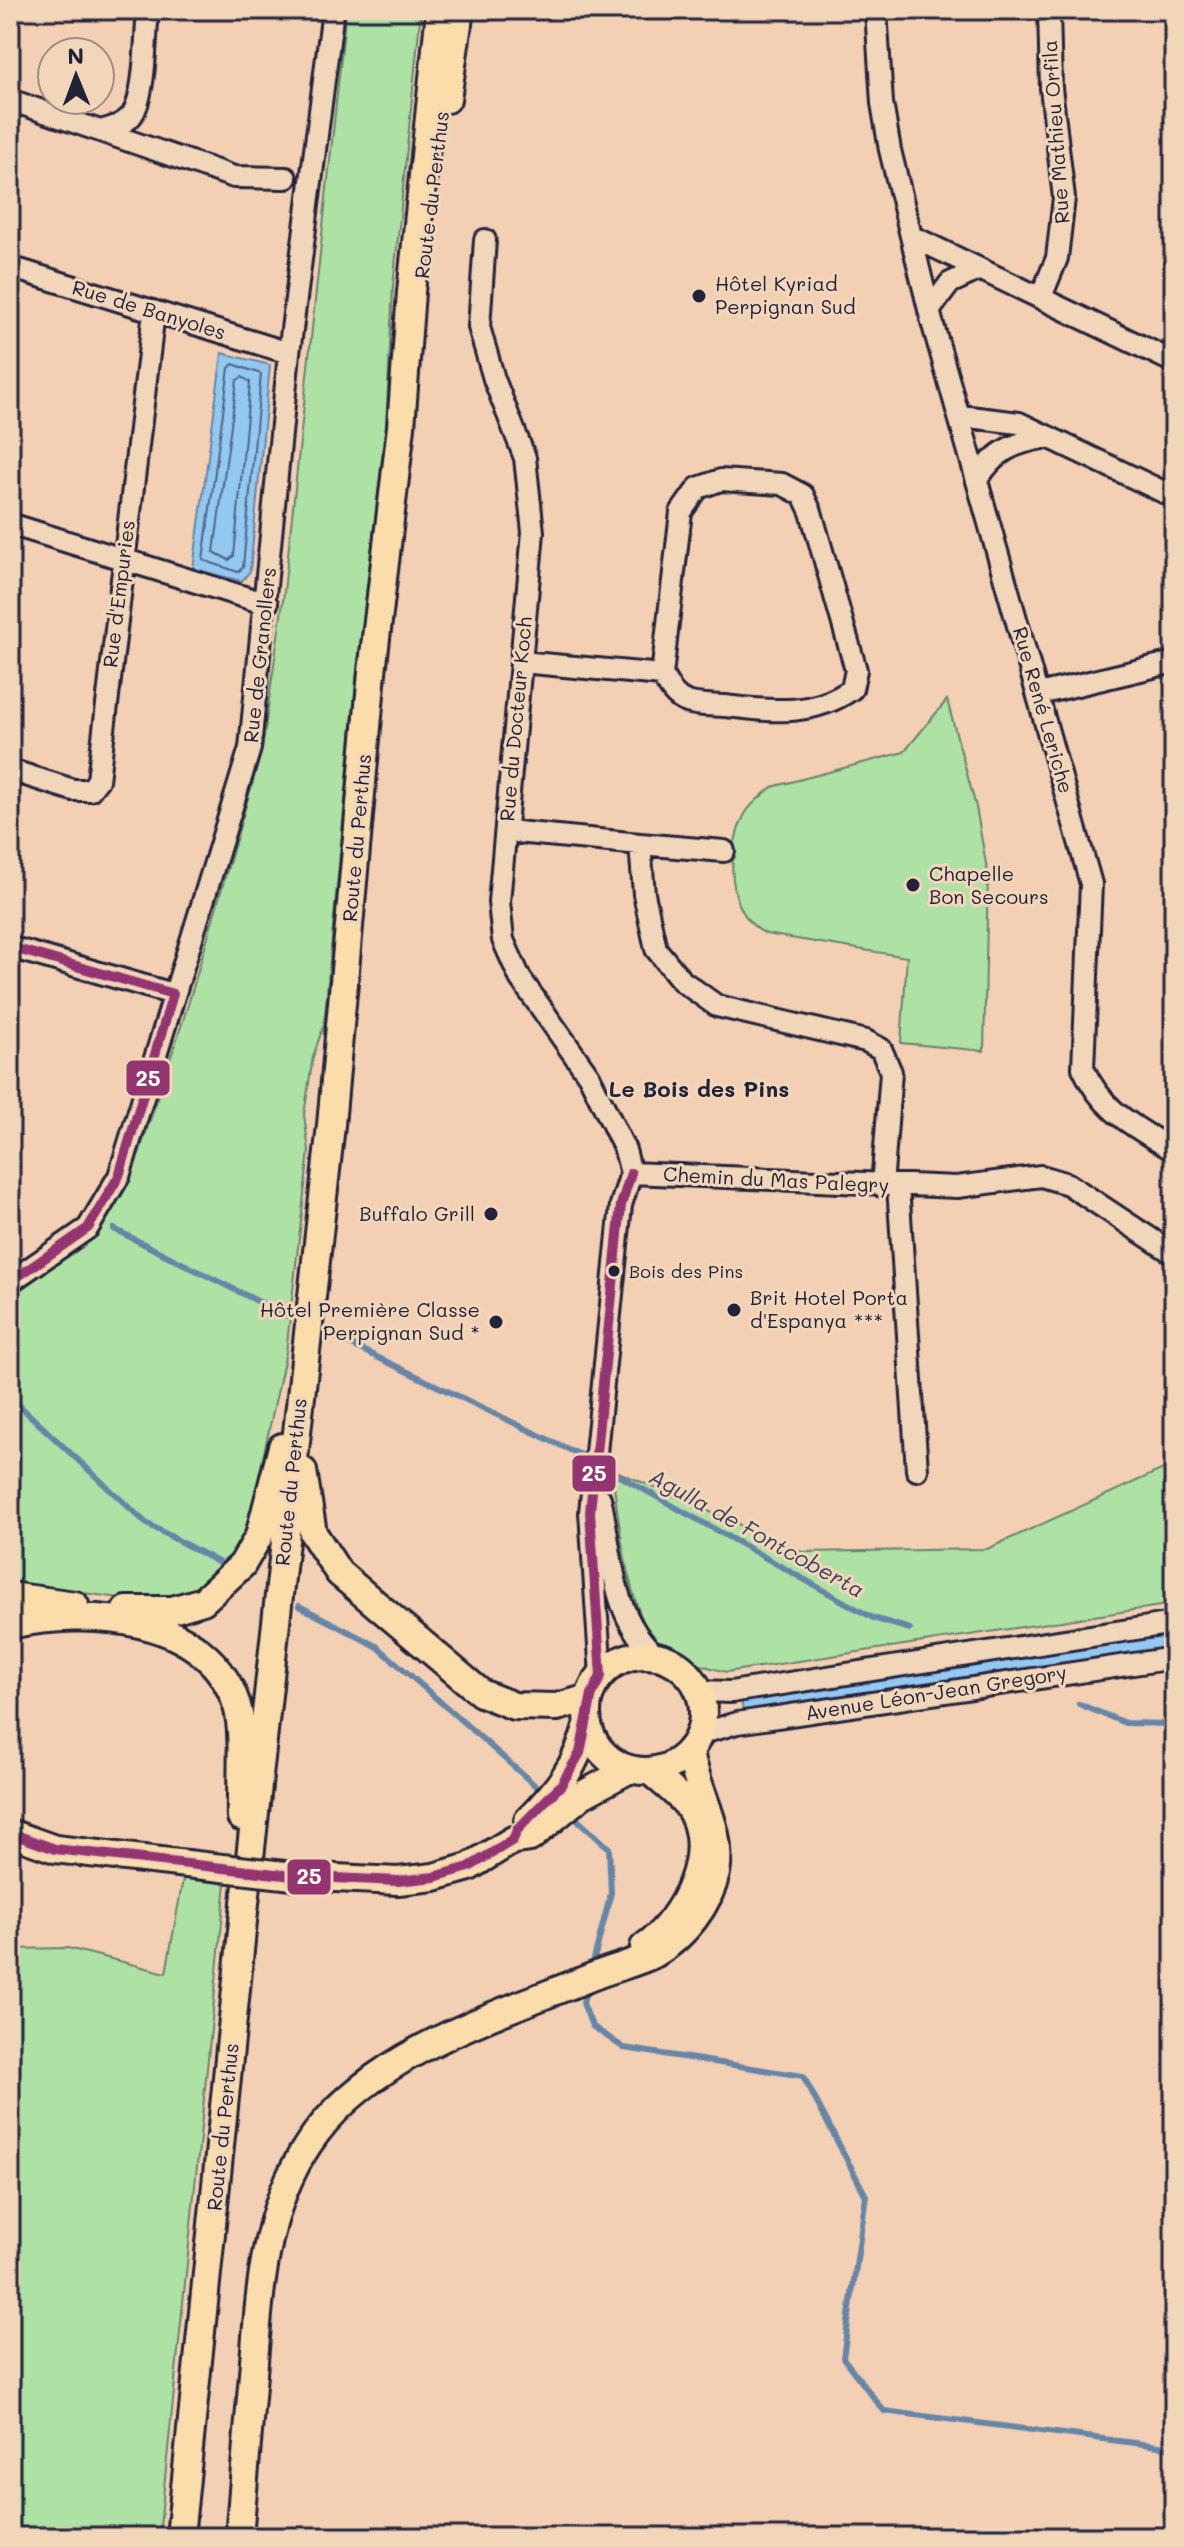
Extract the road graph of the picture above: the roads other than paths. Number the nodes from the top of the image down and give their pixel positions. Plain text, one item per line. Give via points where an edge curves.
1 (148, 10) edge
2 (333, 10) edge
3 (431, 10) edge
4 (440, 10) edge
5 (452, 10) edge
6 (460, 10) edge
7 (876, 10) edge
8 (1049, 10) edge
9 (10, 100) edge
10 (104, 130) junction
11 (286, 178) dead end
12 (911, 236) junction
13 (485, 240) dead end
14 (427, 245) junction
15 (10, 267) edge
16 (980, 269) junction
17 (1041, 297) junction
18 (929, 311) junction
19 (154, 312) junction
20 (289, 353) junction
21 (1174, 362) edge
22 (961, 416) junction
23 (401, 427) junction
24 (1049, 437) junction
25 (978, 479) junction
26 (1174, 497) edge
27 (10, 524) edge
28 (123, 561) junction
29 (267, 604) junction
30 (521, 662) junction
31 (1174, 662) edge
32 (662, 675) junction
33 (1039, 694) junction
34 (10, 770) edge
35 (506, 831) junction
36 (640, 844) junction
37 (724, 851) dead end
38 (10, 947) edge
39 (173, 994) junction
40 (1174, 1151) edge
41 (631, 1173) junction
42 (890, 1186) junction
43 (1174, 1254) edge
44 (10, 1282) edge
45 (305, 1354) junction
46 (298, 1425) junction
47 (917, 1470) dead end
48 (596, 1479) junction
49 (10, 1596) edge
50 (1174, 1623) edge
51 (10, 1625) edge
52 (657, 1656) junction
53 (1174, 1658) edge
54 (699, 1691) junction
55 (593, 1700) junction
56 (695, 1742) junction
57 (640, 1770) junction
58 (10, 1833) edge
59 (513, 1840) junction
60 (243, 1921) junction
61 (615, 1967) junction
62 (180, 2537) edge
63 (239, 2537) edge

1 - 10 street via 139,100 131,117
2 - 20 street, Rue de Granollers
3 - 23 main road via 402,286
4 - 23 main road, Route du Perthus
5 - 14 main road, Route du Perthus
6 - 14 main road
7 - 12 street, Rue René Leriche via 882,103
8 - 17 street, Rue Mathieu Orfila via 1051,88 1064,198 1057,258
9 - 10 street
10 - 11 street via 234,177
12 - 16 street
12 - 18 street, Rue René Leriche
13 - 30 street, Rue du Docteur Koch via 479,327 525,458 531,495 533,532
14 - 23 main road, Route du Perthus
15 - 19 street, Rue de Banyoles
16 - 17 street
16 - 18 street via 950,283
17 - 21 street
18 - 22 street, Rue René Leriche
19 - 20 street, Rue de Banyoles
19 - 28 street, Rue d'Empuries
20 - 29 street, Rue de Granollers
22 - 24 street via 1019,423
22 - 25 street, Rue René Leriche
23 - 45 main road, Route du Perthus
24 - 25 street via 1018,442 990,459
24 - 26 street
25 - 33 street, Rue René Leriche
27 - 28 street
28 - 29 street
28 - 34 street, Rue d'Empuries via 98,780 90,790 73,790
29 - 39 street, Rue de Granollers via 250,748
30 - 32 street
30 - 35 street, Rue du Docteur Koch
31 - 33 street
32 - 32 street via 681,512 698,488 721,480 782,484 803,495 856,670 852,689 834,703 771,711 686,702
33 - 40 street, Rue René Leriche via 1091,884 1083,1068 1109,1110
35 - 36 street
35 - 41 street, Rue du Docteur Koch via 499,902 503,940 520,978 589,1076
36 - 37 street
36 - 42 street via 656,949 682,981 717,1006 881,1049 891,1072
38 - 39 street
39 - 44 street, Rue de Granollers via 119,1176 88,1228
41 - 42 street, Chemin du Mas Palegry
41 - 48 street via 621,1205
42 - 43 street, Chemin du Mas Palegry via 957,1187 1041,1176 1068,1184
42 - 47 street
45 - 46 main road, Route du Perthus
45 - 49 main road via 259,1536 242,1565 203,1601 172,1610 120,1610
46 - 55 main road via 313,1533 339,1573 481,1693 514,1706 557,1707
46 - 60 main road, Route du Perthus
48 - 52 street via 624,1612 638,1640
48 - 55 street via 590,1543 599,1611
50 - 54 street, Avenue Léon-Jean Gregory via 731,1692
51 - 60 main road via 99,1617 155,1627 198,1649 223,1676 238,1708
52 - 54 main road via 682,1669
52 - 55 main road via 626,1659
53 - 56 street, Avenue Léon-Jean Gregory via 737,1723
54 - 56 main road via 703,1705
55 - 57 main road via 603,1752
55 - 59 main road via 580,1756
56 - 57 main road via 665,1768
56 - 61 main road via 697,1789 717,1836 716,1872 705,1904 680,1935 655,1953
57 - 59 main road via 582,1795 530,1838
57 - 61 main road via 687,1805 700,1834 700,1863 689,1892 652,1941
58 - 59 main road, bridge via 55,1849 354,1881 434,1877 469,1867
60 - 62 main road, Route du Perthus
61 - 63 main road via 402,2059 357,2089 317,2132 289,2176 260,2282

